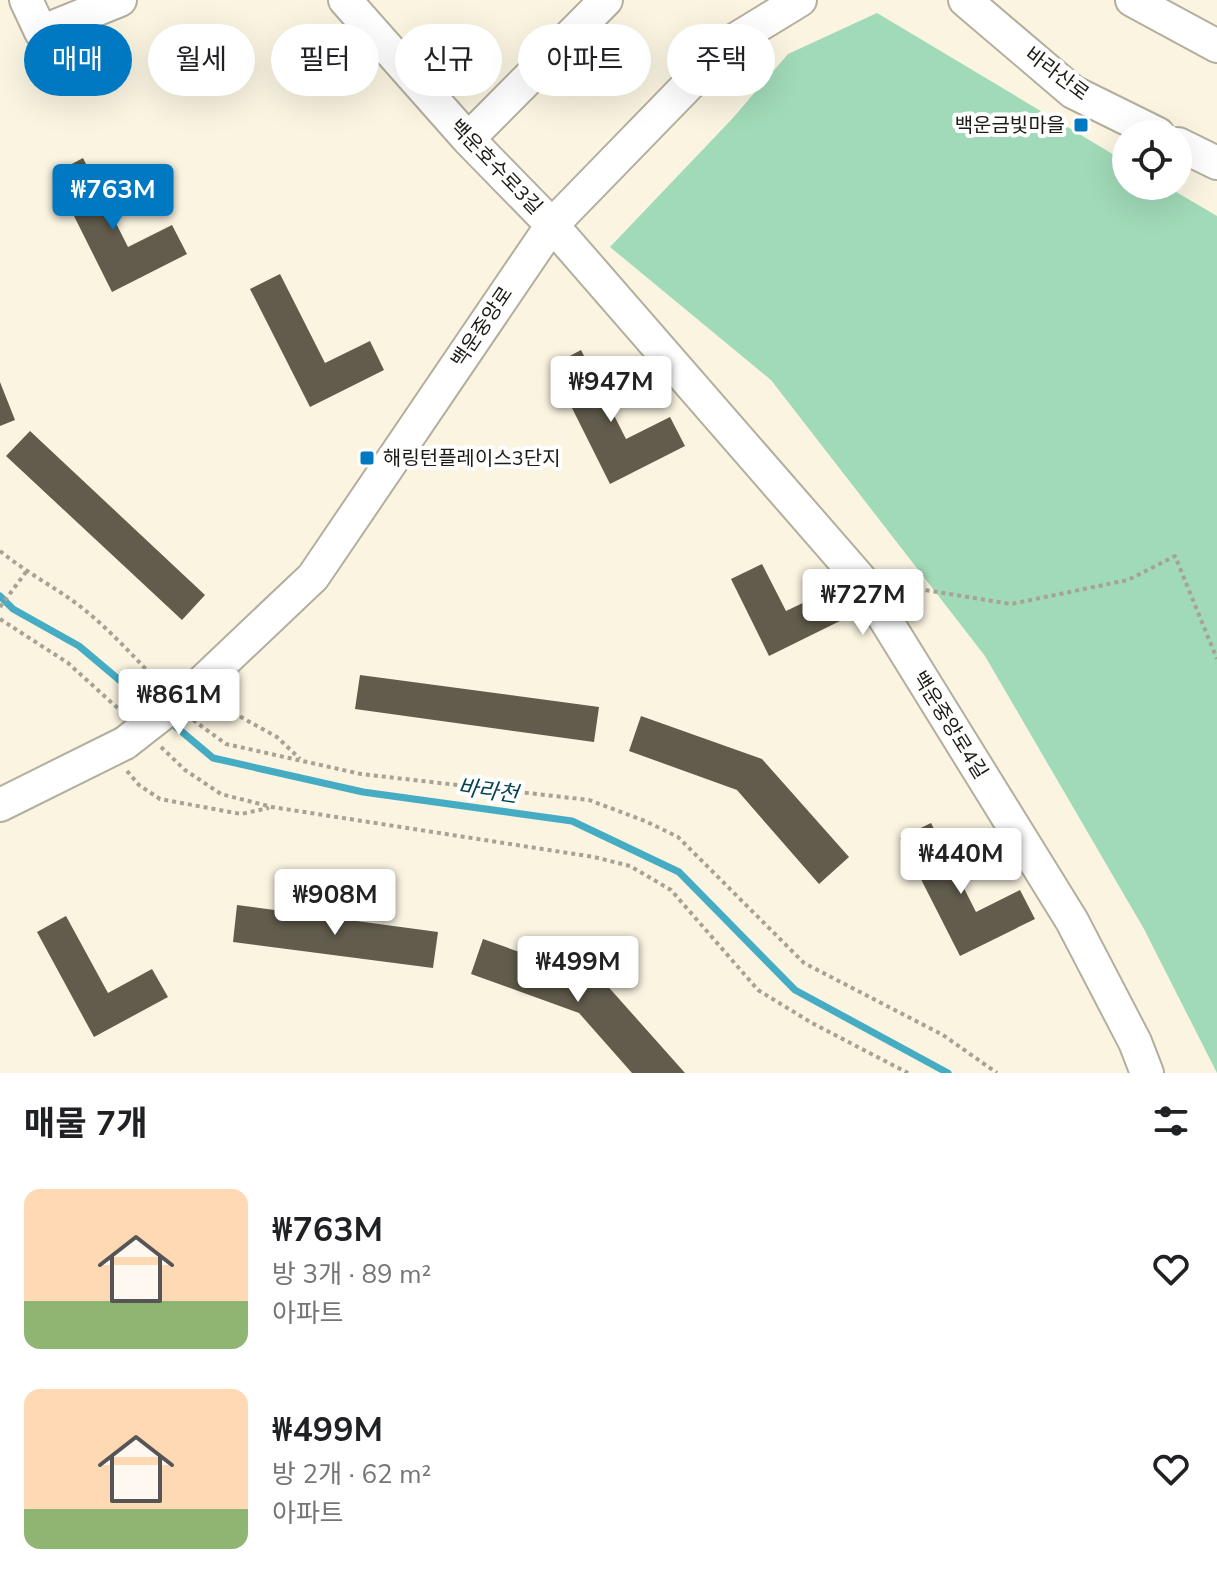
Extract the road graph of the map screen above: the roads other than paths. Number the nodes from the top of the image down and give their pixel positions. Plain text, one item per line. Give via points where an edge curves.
1 (26, 0) edge
2 (120, 0) edge
3 (345, 0) edge
4 (800, 0) edge
5 (965, 0) edge
6 (1132, 0) edge
7 (591, 5) edge
8 (1217, 46) edge
9 (1130, 120) edge
10 (468, 139) junction
11 (1192, 151) edge
12 (1217, 163) edge
13 (552, 225) junction
14 (0, 805) edge
15 (1147, 1073) edge

1 - 2 street via 41,32
3 - 10 street, 백운호수로3길
4 - 13 street, 백운중앙로 via 728,44
5 - 9 street, 바라산로 via 1073,92
6 - 8 street
7 - 10 street
10 - 13 street, 백운호수로3길
11 - 12 street
13 - 14 street, 백운중앙로, bridge via 313,577 185,699
13 - 15 street, 백운중앙로4길 via 861,580 1072,921

